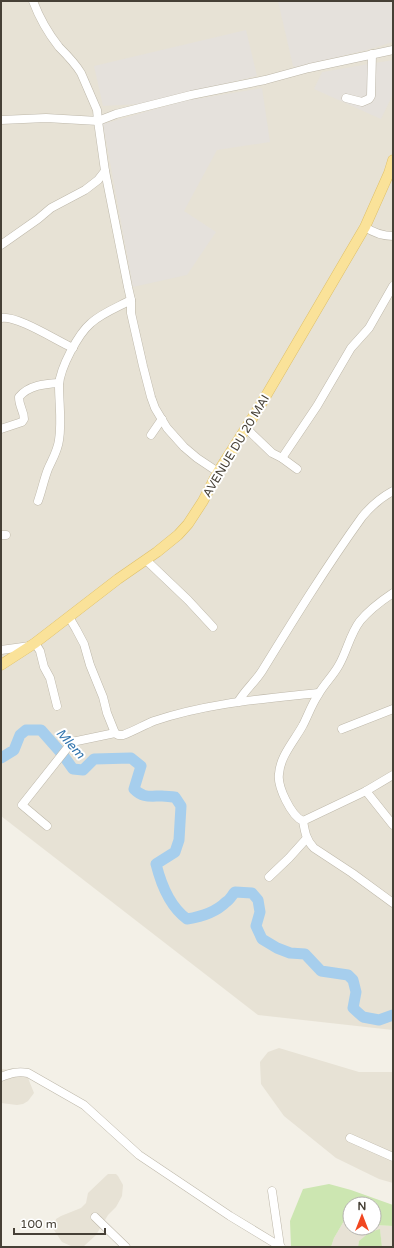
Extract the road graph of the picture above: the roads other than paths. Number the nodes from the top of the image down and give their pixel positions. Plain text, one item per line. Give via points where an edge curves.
1 (33, 1) edge
2 (393, 50) edge
3 (372, 54) junction
4 (346, 98) dead end
5 (1, 120) edge
6 (98, 121) junction
7 (393, 160) edge
8 (105, 171) junction
9 (365, 227) junction
10 (393, 236) edge
11 (1, 244) edge
12 (393, 286) edge
13 (131, 300) junction
14 (1, 318) edge
15 (73, 348) junction
16 (59, 383) junction
17 (162, 419) junction
18 (246, 428) junction
19 (1, 430) edge
20 (151, 435) dead end
21 (282, 458) junction
22 (297, 469) dead end
23 (218, 472) junction
24 (393, 492) edge
25 (38, 501) dead end
26 (146, 560) junction
27 (393, 593) edge
28 (69, 617) junction
29 (213, 627) dead end
30 (33, 644) junction
31 (1, 650) edge
32 (1, 664) edge
33 (318, 694) junction
34 (238, 702) junction
35 (57, 706) dead end
36 (393, 709) edge
37 (342, 729) dead end
38 (115, 733) junction
39 (393, 775) edge
40 (366, 791) junction
41 (303, 821) junction
42 (393, 825) edge
43 (47, 826) dead end
44 (307, 838) junction
45 (269, 877) dead end
46 (393, 903) edge
47 (1, 1077) edge
48 (350, 1138) dead end
49 (393, 1157) edge
50 (272, 1191) dead end
51 (95, 1217) dead end
52 (280, 1246) edge
53 (126, 1247) edge

1 - 6 street via 54,39 81,73 97,110
2 - 3 street
3 - 4 street via 371,96 362,102
3 - 6 street via 192,95
5 - 6 street via 46,118
6 - 8 street
7 - 9 main road, AVENUE DU 20 MAI
8 - 11 street via 85,190 51,208
8 - 13 street
9 - 10 street via 374,233
9 - 18 main road, AVENUE DU 20 MAI
12 - 21 street via 368,328 351,348 318,406
13 - 15 street via 90,323
13 - 17 street via 131,313 151,397
14 - 15 street via 23,323
15 - 16 street
16 - 19 street via 33,387 23,392 19,397 19,404 24,420
16 - 25 street via 59,442
17 - 20 street
17 - 23 street via 172,434 192,454
18 - 21 street
18 - 23 main road, AVENUE DU 20 MAI
21 - 22 street
23 - 26 main road, AVENUE DU 20 MAI via 188,524 167,545
24 - 34 street via 370,507 362,517 307,598 261,673
26 - 28 main road, AVENUE DU 20 MAI
26 - 29 street
27 - 33 street via 372,608 360,621 339,665
28 - 30 main road, AVENUE DU 20 MAI
28 - 38 street via 84,644
30 - 31 street
30 - 32 main road, AVENUE DU 20 MAI
30 - 35 street via 41,655 50,678
33 - 34 street
33 - 41 street via 283,758 278,773 287,801 299,820
34 - 38 street via 181,714 123,735
36 - 37 street
38 - 43 street via 72,742 22,805
39 - 40 street
40 - 41 street
40 - 42 street
41 - 44 street
44 - 45 street
44 - 46 street via 314,848
47 - 52 street via 12,1072 28,1074 84,1105 139,1155
48 - 49 street
50 - 52 street
51 - 53 street

